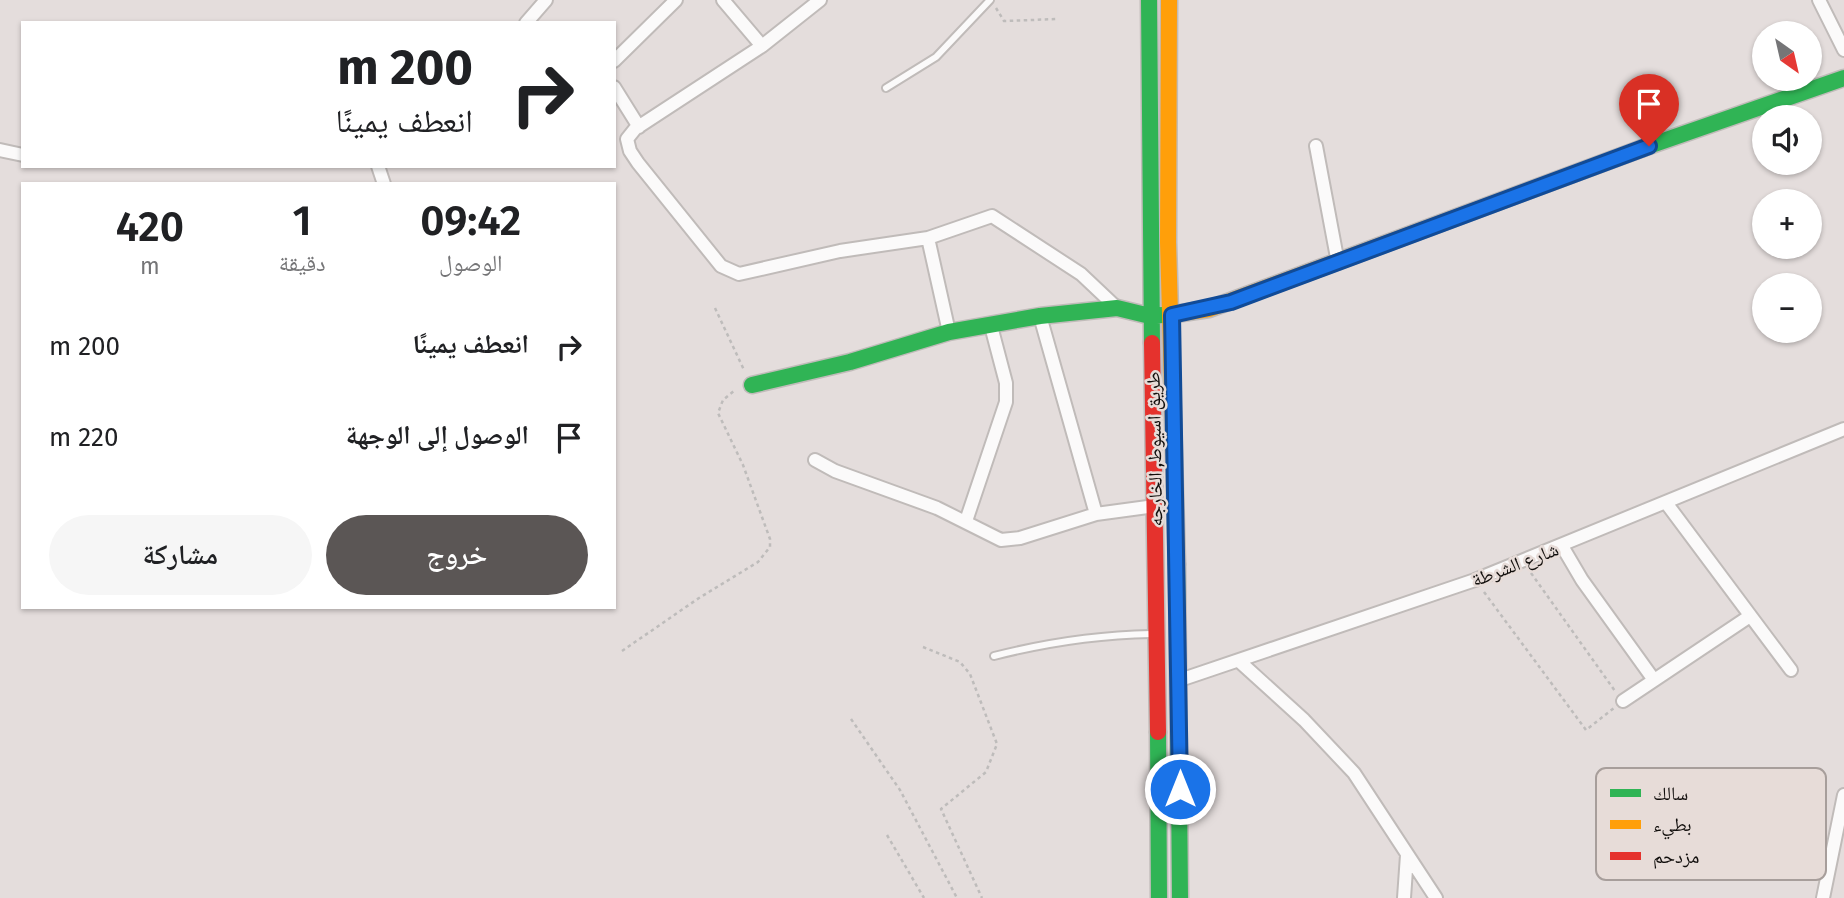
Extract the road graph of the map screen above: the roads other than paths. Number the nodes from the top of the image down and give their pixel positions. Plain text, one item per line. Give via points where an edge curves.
1 (546, 0) edge
2 (676, 0) edge
3 (723, 0) edge
4 (820, 0) edge
5 (990, 0) edge
6 (1149, 0) edge
7 (1169, 0) edge
8 (1819, 0) edge
9 (528, 21) edge
10 (762, 46) junction
11 (1844, 50) edge
12 (616, 59) edge
13 (1844, 78) edge
14 (887, 88) dead end
15 (616, 90) edge
16 (639, 127) junction
17 (1316, 146) dead end
18 (0, 150) edge
19 (21, 155) edge
20 (928, 238) junction
21 (1338, 263) junction
22 (1117, 307) junction
23 (1172, 315) junction
24 (1040, 316) junction
25 (1150, 316) junction
26 (991, 326) junction
27 (949, 332) junction
28 (752, 385) road end
29 (1844, 429) edge
30 (815, 460) dead end
31 (1667, 504) junction
32 (1155, 506) junction
33 (1096, 514) junction
34 (966, 521) junction
35 (1562, 546) junction
36 (1750, 616) junction
37 (1158, 634) junction
38 (1179, 634) junction
39 (994, 656) dead end
40 (1239, 661) junction
41 (1791, 670) dead end
42 (1654, 680) junction
43 (1180, 681) junction
44 (1622, 701) road end
45 (1844, 795) edge
46 (1407, 855) junction
47 (1159, 898) edge
48 (1180, 898) edge
49 (1404, 898) edge
50 (1436, 898) edge
51 (1823, 898) edge

1 - 9 street
2 - 12 street
3 - 10 street
4 - 10 street
5 - 14 lane via 936,57
6 - 25 main road, طريق اسيوط, الخارجه
7 - 23 main road, طريق اسيوط, الخارجه
8 - 11 street
10 - 16 street
13 - 21 main road via 1580,170
15 - 16 street
16 - 20 street via 627,139 629,151 732,274
17 - 21 street
18 - 19 street
20 - 22 street via 987,217 998,218 1081,274
20 - 27 street
21 - 23 main road via 1231,302
22 - 24 main road
22 - 25 main road
23 - 25 main road
23 - 38 main road, طريق اسيوط, الخارجه
24 - 26 main road
24 - 33 street
25 - 32 main road, طريق اسيوط, الخارجه
26 - 27 main road
26 - 34 street via 1006,383 1006,402
27 - 28 main road
29 - 31 street, شارع الشرطة
30 - 34 street
31 - 35 street, شارع الشرطة
31 - 36 street
32 - 33 street
32 - 37 main road, طريق اسيوط, الخارجه
33 - 34 street via 1008,540 990,536
35 - 40 street, شارع الشرطة
35 - 42 street
36 - 41 street
36 - 42 street
37 - 38 main road
37 - 39 lane via 1038,645
37 - 47 main road, طريق اسيوط, الخارجه
38 - 43 main road, طريق اسيوط, الخارجه
40 - 43 street, شارع الشرطة
40 - 46 street via 1354,773
42 - 44 street
43 - 48 main road, طريق اسيوط, الخارجه
45 - 51 street
46 - 49 street
46 - 50 street

